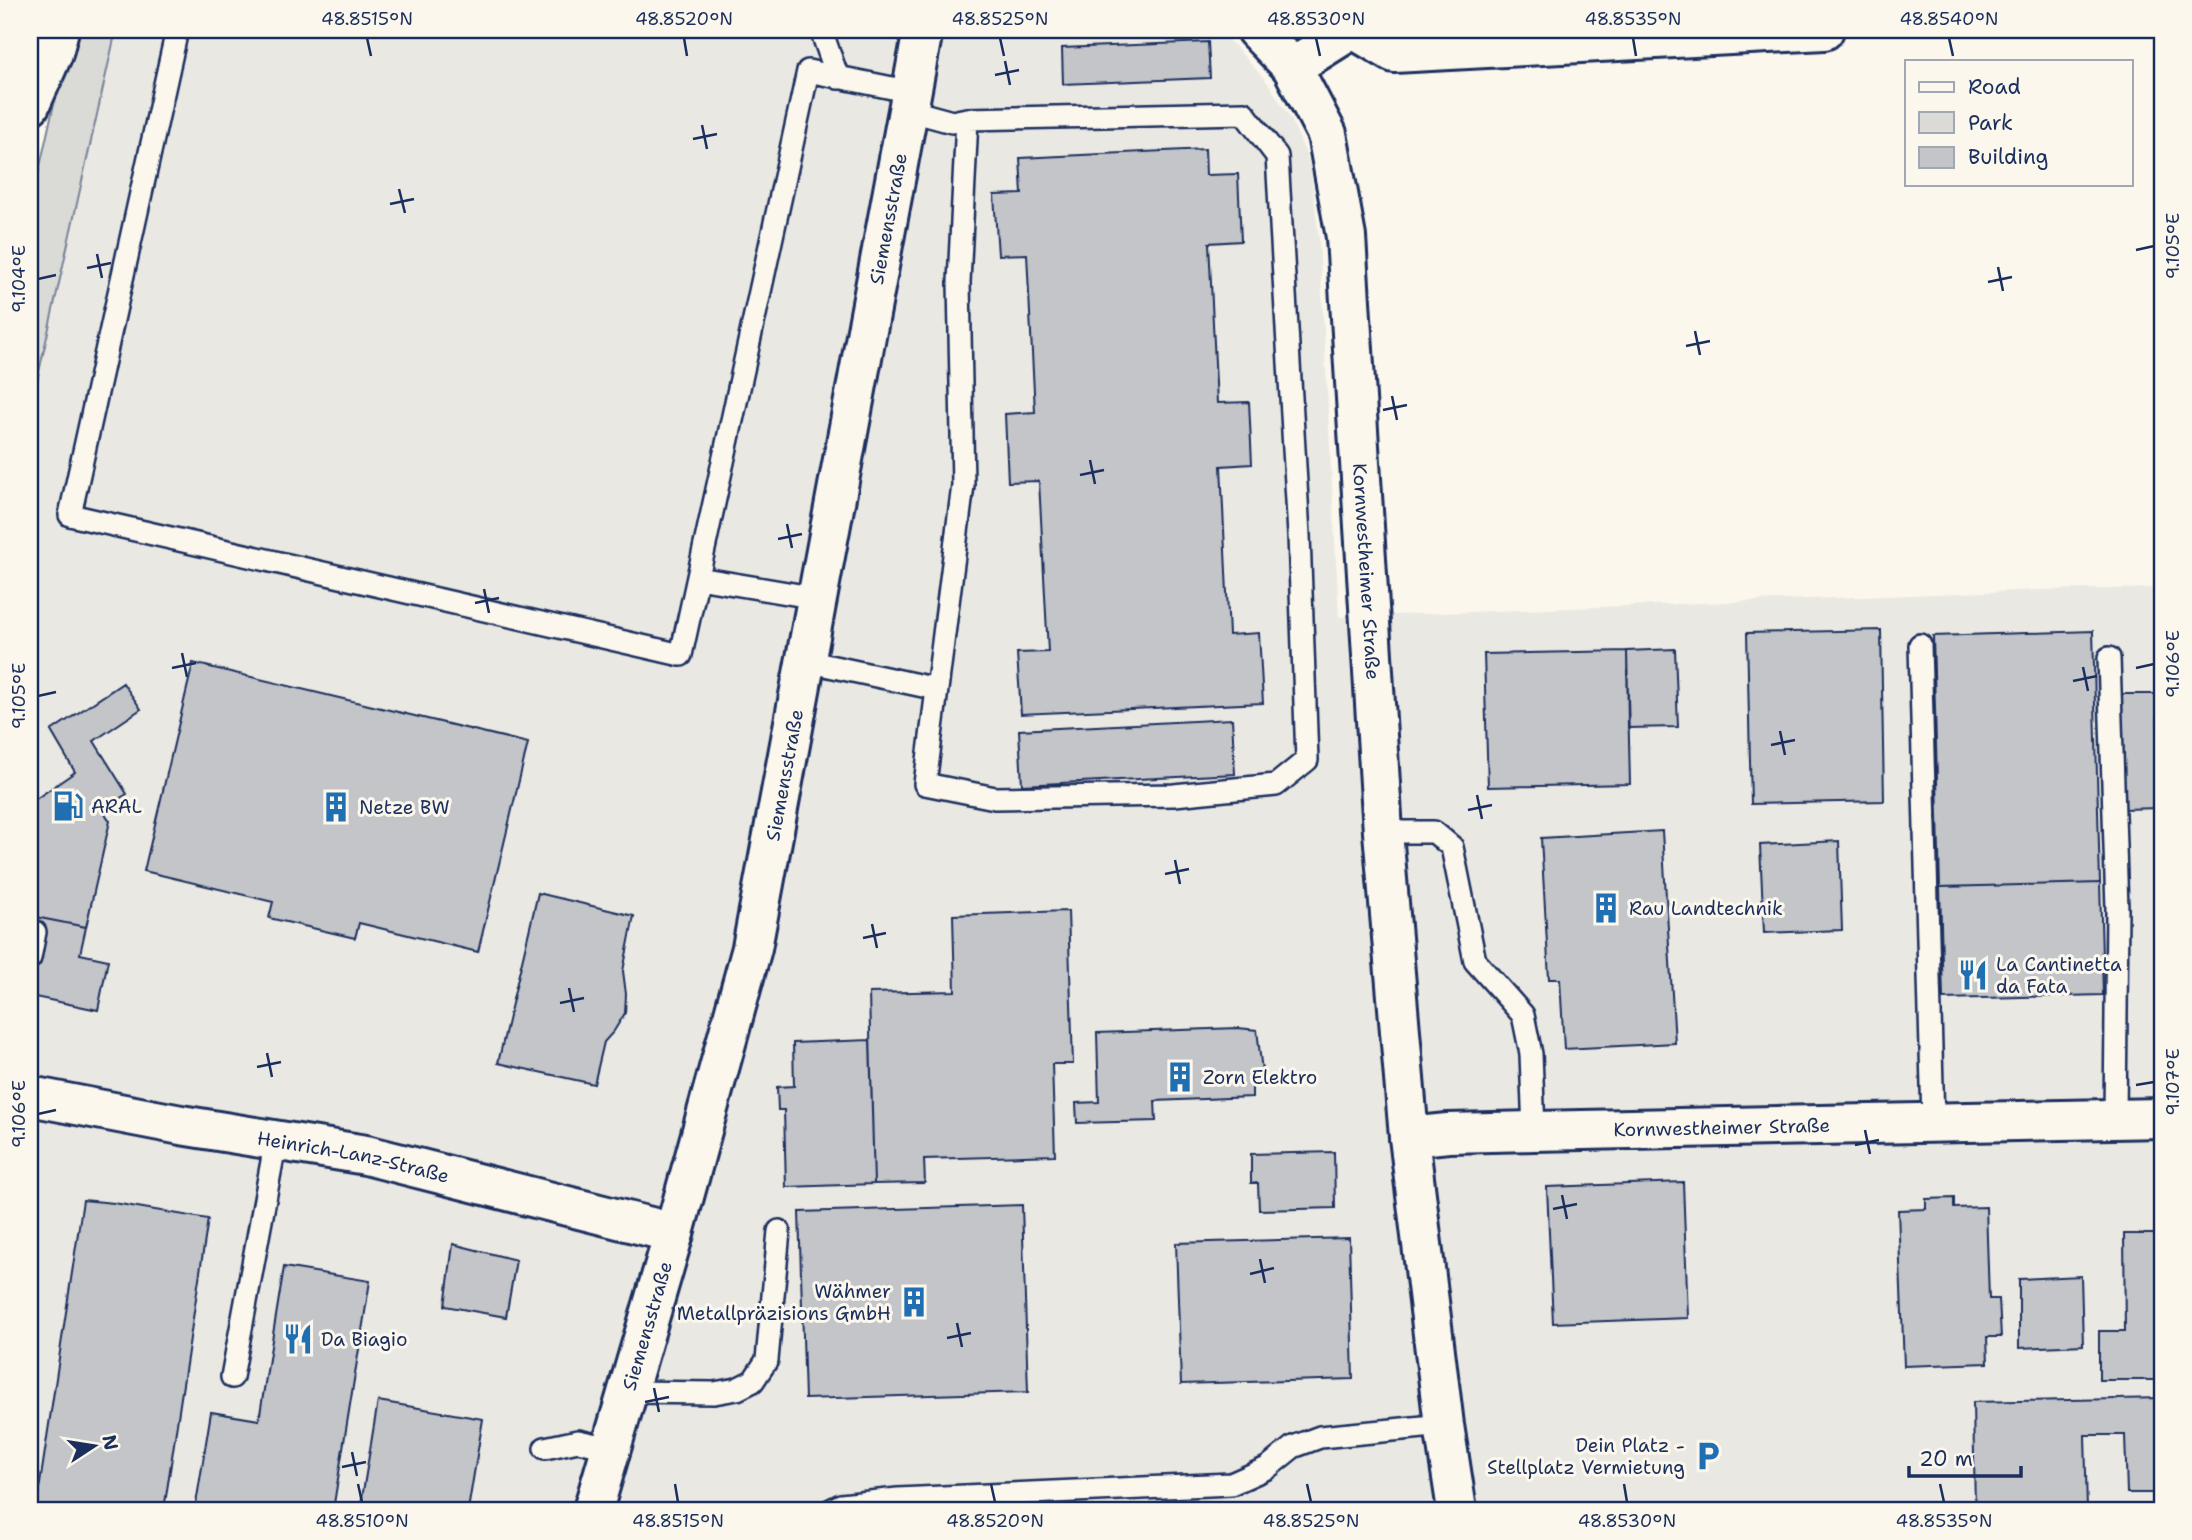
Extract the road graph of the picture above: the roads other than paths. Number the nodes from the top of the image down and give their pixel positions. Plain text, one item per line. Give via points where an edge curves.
1 (38, 30) edge
2 (59, 30) edge
3 (177, 30) edge
4 (821, 30) edge
5 (923, 30) edge
6 (1256, 30) edge
7 (1353, 30) edge
8 (1824, 30) edge
9 (1292, 67) junction
10 (838, 78) junction
11 (30, 99) edge
12 (910, 101) junction
13 (30, 105) edge
14 (967, 120) junction
15 (698, 578) junction
16 (817, 598) junction
17 (1920, 645) dead end
18 (2109, 658) dead end
19 (806, 661) junction
20 (937, 689) junction
21 (1383, 832) junction
22 (30, 931) edge
23 (30, 958) edge
24 (30, 1096) edge
25 (2162, 1118) edge
26 (2115, 1119) junction
27 (1933, 1122) junction
28 (1534, 1130) junction
29 (1409, 1137) junction
30 (276, 1140) junction
31 (779, 1231) dead end
32 (674, 1233) junction
33 (232, 1377) dead end
34 (627, 1392) junction
35 (1444, 1425) junction
36 (545, 1448) dead end
37 (610, 1448) junction
38 (593, 1510) edge
39 (831, 1510) edge
40 (1457, 1510) edge

1 - 11 street
2 - 13 street
3 - 15 lane via 69,515 681,655
4 - 10 lane
5 - 12 street, Siemensstraße
6 - 9 street, Kornwestheimer Straße
7 - 8 street via 1394,53
7 - 9 street
9 - 21 street, Kornwestheimer Straße via 1327,134 1346,237
10 - 12 lane
10 - 15 lane via 808,71
12 - 14 lane via 952,121
12 - 16 street, Siemensstraße
14 - 20 lane via 960,282 963,485
14 - 20 lane via 1244,113 1277,156 1307,760 1276,785 1174,795 995,798 925,784
15 - 16 lane
16 - 19 street, Siemensstraße
17 - 27 lane
18 - 26 lane via 2117,909
19 - 20 lane
19 - 32 street, Siemensstraße via 752,948
21 - 28 lane via 1434,832 1451,847 1475,961 1523,1015 1531,1054
21 - 29 street, Kornwestheimer Straße
22 - 23 lane via 35,932
24 - 30 street, Heinrich-Lanz-Straße
25 - 26 street, Kornwestheimer Straße
26 - 27 street, Kornwestheimer Straße
27 - 28 street, Kornwestheimer Straße
28 - 29 street, Kornwestheimer Straße
29 - 35 street, Kornwestheimer Straße
30 - 32 street, Heinrich-Lanz-Straße via 366,1155
30 - 33 lane
31 - 34 lane via 767,1360 753,1381 713,1393
32 - 34 street, Siemensstraße
34 - 37 street, Siemensstraße
35 - 39 lane via 1320,1437 1293,1447 1267,1468 1231,1484 898,1499
35 - 40 street, Kornwestheimer Straße
36 - 37 lane via 578,1441
37 - 38 street, Siemensstraße

